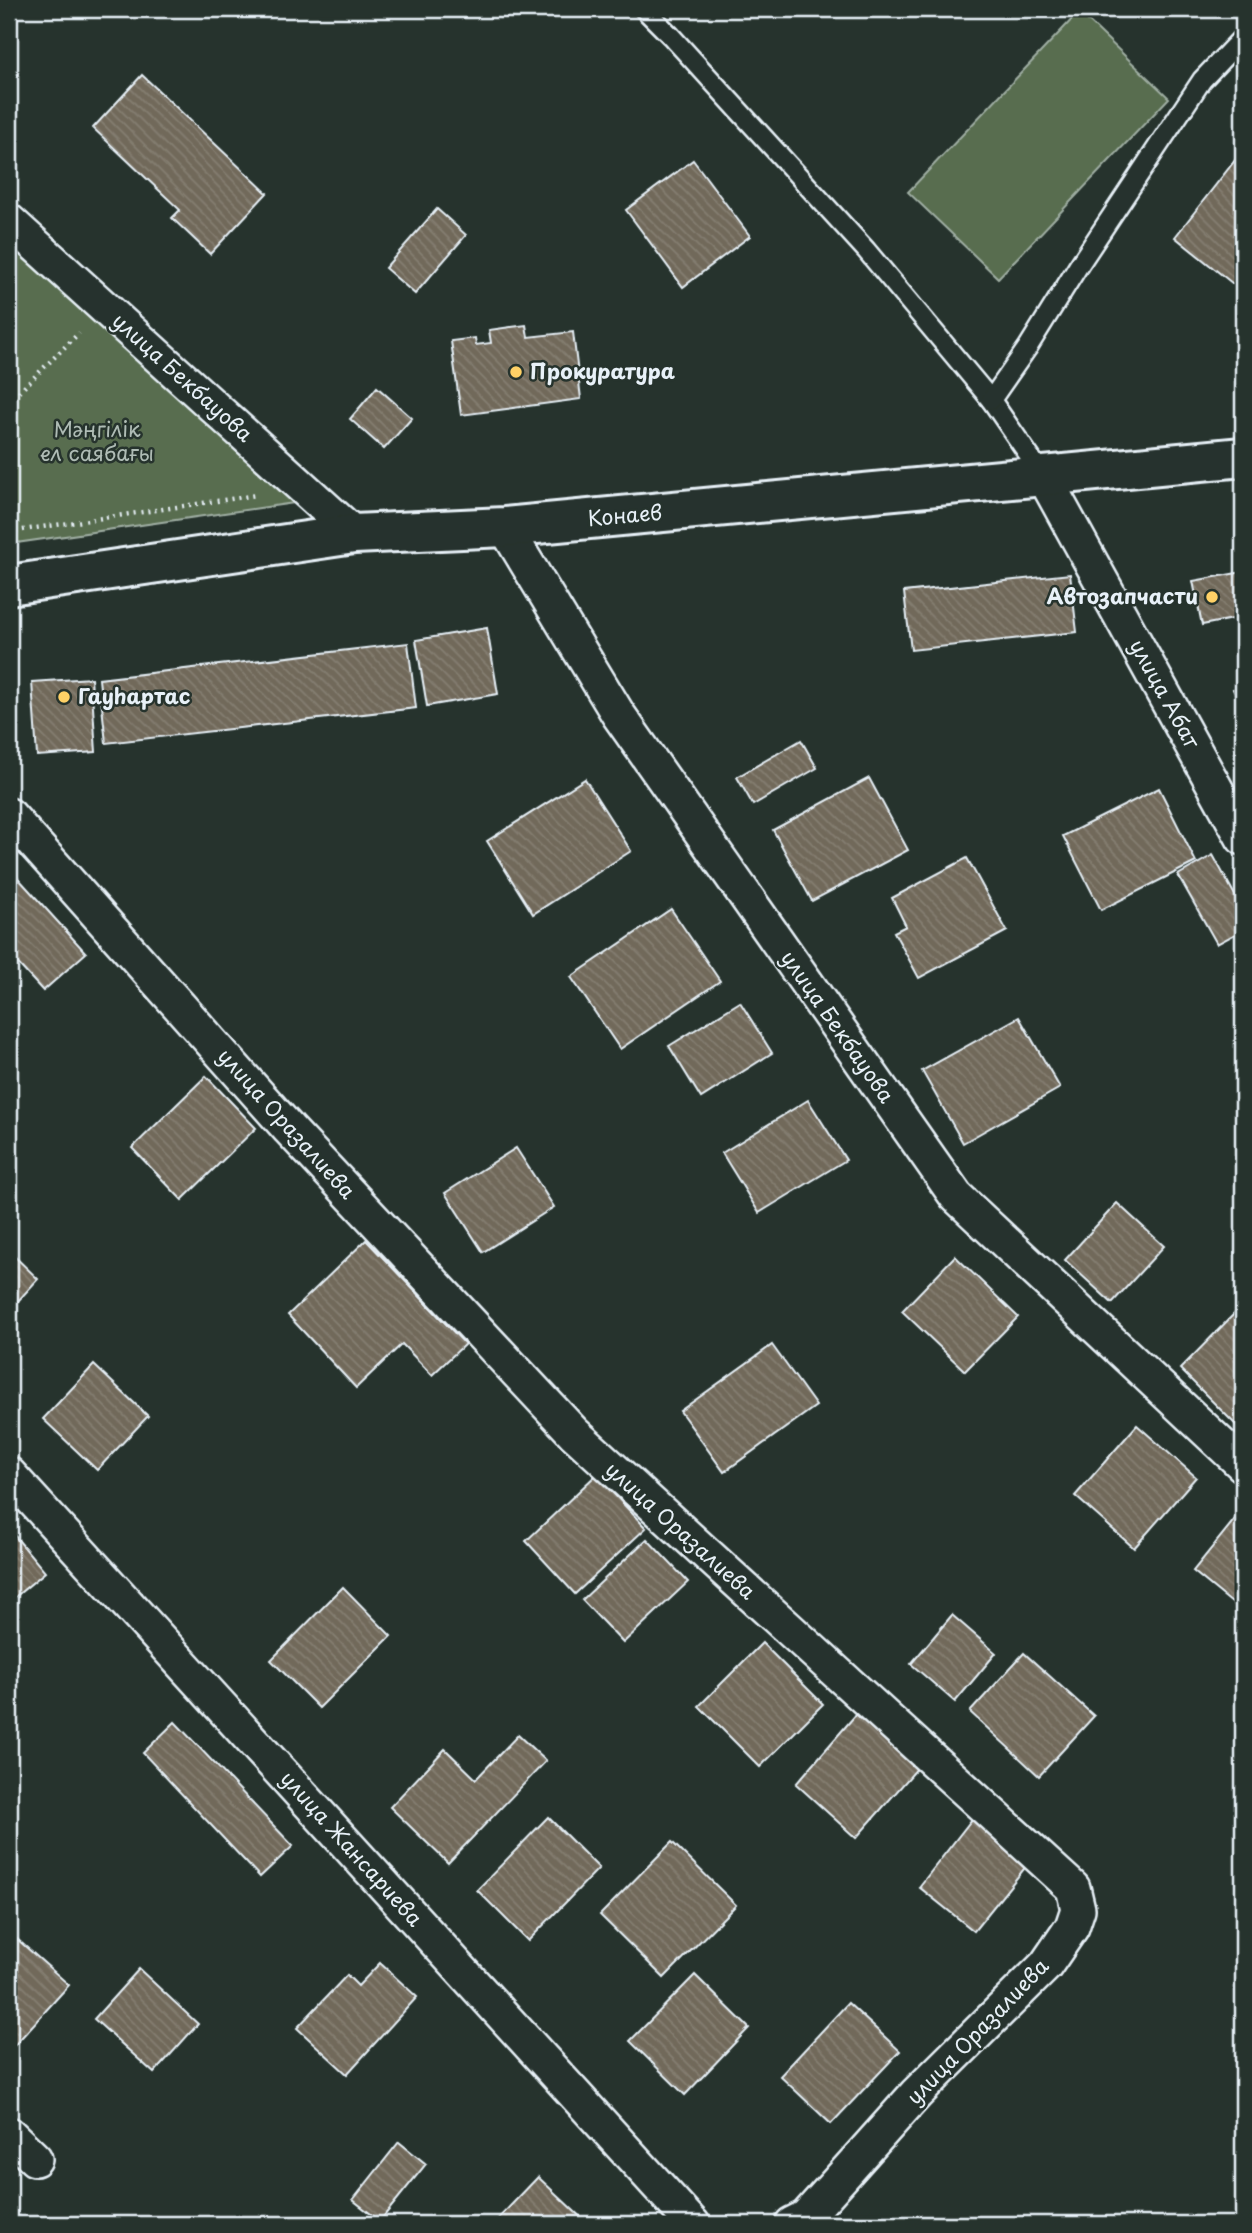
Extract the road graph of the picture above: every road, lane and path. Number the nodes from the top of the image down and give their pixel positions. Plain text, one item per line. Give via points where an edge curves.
1 (644, 9) edge
2 (1243, 37) edge
3 (9, 221) edge
4 (81, 331) dead end
5 (991, 400) junction
6 (9, 402) edge
7 (1243, 457) edge
8 (1044, 477) junction
9 (259, 495) dead end
10 (505, 527) junction
11 (9, 532) edge
12 (354, 534) junction
13 (9, 585) edge
14 (9, 815) edge
15 (1243, 838) edge
16 (1243, 1465) edge
17 (9, 1474) edge
18 (9, 2134) edge
19 (36, 2159) dead end
20 (693, 2224) edge
21 (792, 2224) edge

1 - 5 lane via 866,250
2 - 5 lane via 1202,80
3 - 12 street, улица Бекбауова
4 - 6 path
5 - 8 lane
7 - 8 main road, Конаев
8 - 10 main road, Конаев
8 - 15 street, улица Абат
9 - 11 path
10 - 12 main road, Конаев
10 - 16 street, улица Бекбауова via 618,714 956,1196
12 - 13 main road, Конаев
14 - 21 street, улица Оразалиева via 289,1129 573,1433 1073,1888 1079,1909 1046,1965 916,2094 806,2217
17 - 20 street, улица Жансариева
18 - 19 street

